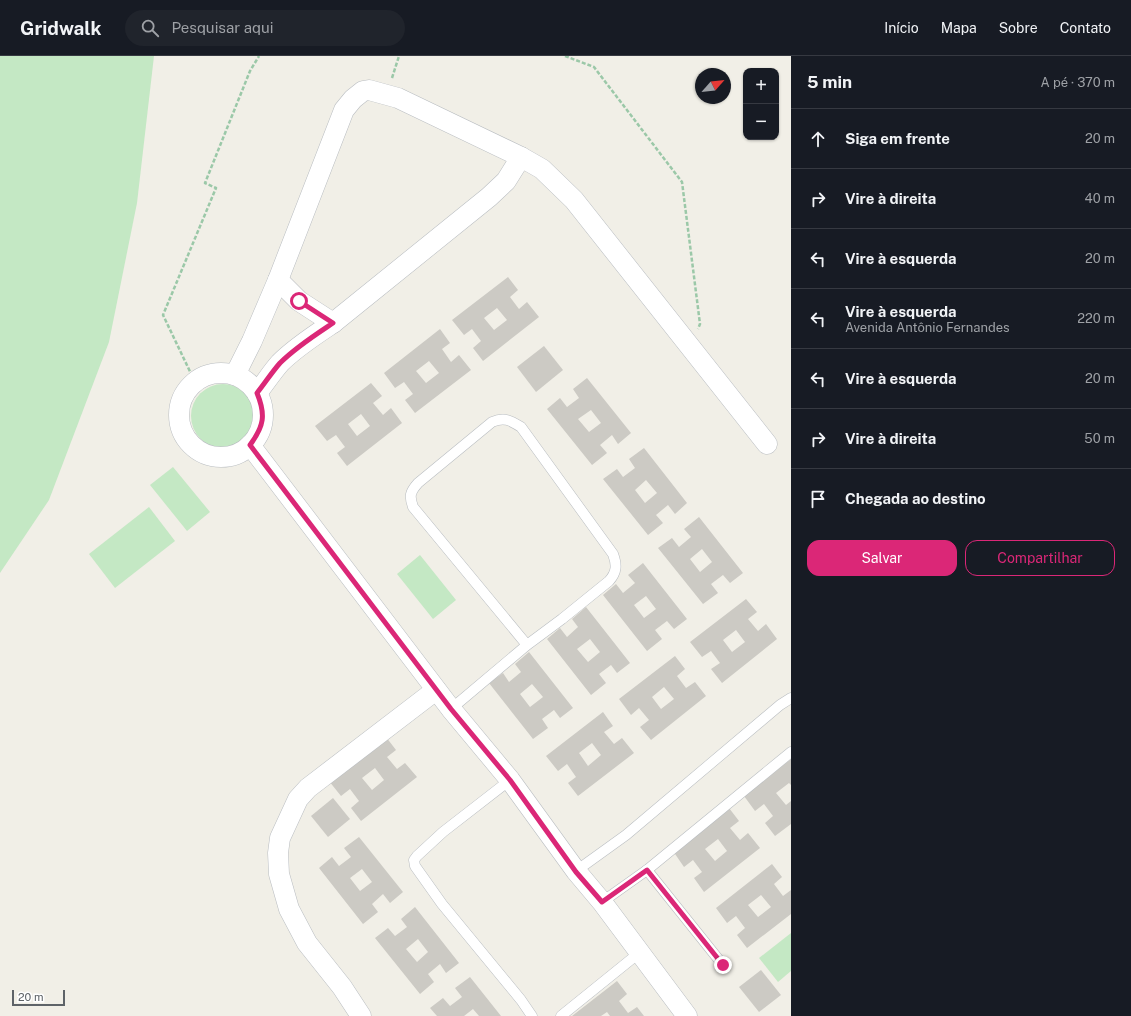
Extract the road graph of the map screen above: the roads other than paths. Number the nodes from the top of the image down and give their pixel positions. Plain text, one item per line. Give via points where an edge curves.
1 (521, 157) junction
2 (278, 280) junction
3 (333, 323) junction
4 (235, 375) junction
5 (257, 393) junction
6 (767, 444) dead end
7 (250, 445) junction
8 (527, 645) junction
9 (436, 690) junction
10 (791, 698) edge
11 (451, 709) junction
12 (791, 752) edge
13 (510, 780) junction
14 (647, 870) junction
15 (576, 872) junction
16 (602, 902) junction
17 (639, 953) junction
18 (723, 965) dead end
19 (362, 1016) edge
20 (532, 1016) edge
21 (561, 1016) edge
22 (687, 1016) edge

1 - 2 street via 398,98 369,90 359,94 344,110
1 - 3 street via 506,181 489,197
1 - 6 street via 542,169 574,200
2 - 3 street via 299,301
2 - 4 street
3 - 5 street via 291,352
4 - 5 street via 248,382
4 - 7 street via 208,375 195,382 180,404 179,418 182,431 189,442 200,451 213,456 226,457 239,453
5 - 7 street via 262,406 263,421
7 - 9 street
8 - 8 lane via 609,581 617,563 604,541 521,427 500,419 492,422 418,483 410,495 413,507
8 - 11 lane
9 - 11 street
9 - 19 street via 308,788 298,799 280,838 279,874 289,909 307,943
10 - 15 lane via 626,835
11 - 13 street
12 - 14 lane
13 - 15 street
13 - 20 lane via 443,832 414,860 415,866 442,904
14 - 16 lane
14 - 18 lane
15 - 16 street
16 - 17 street
17 - 21 lane
17 - 22 street

